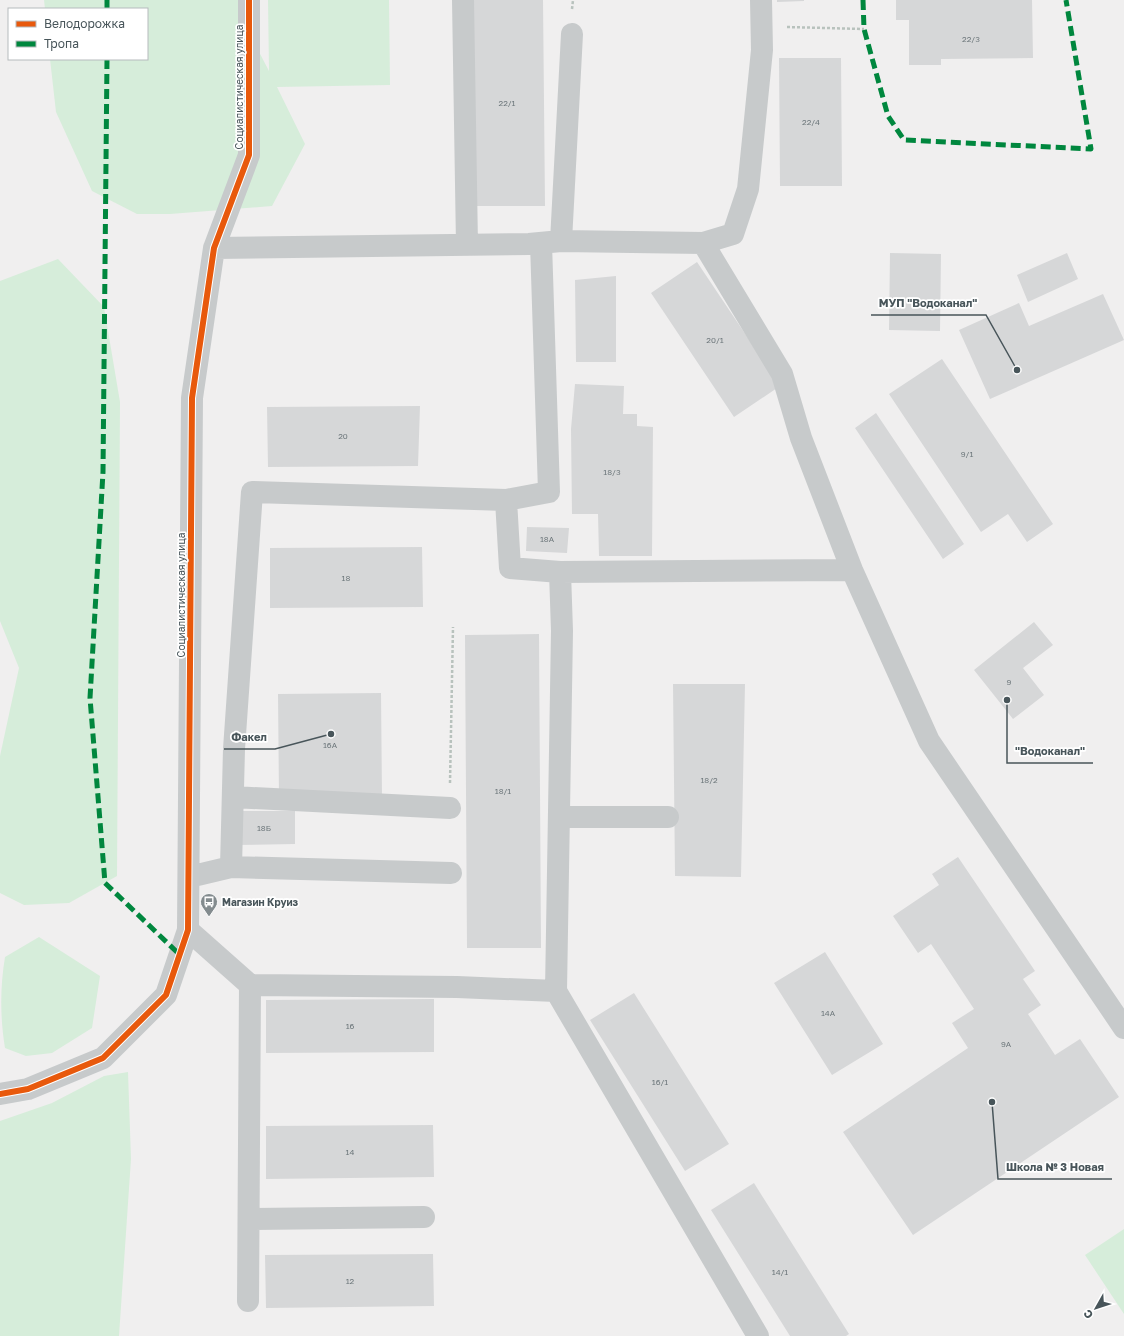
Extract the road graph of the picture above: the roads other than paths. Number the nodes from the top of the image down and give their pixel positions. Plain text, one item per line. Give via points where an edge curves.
1 (249, 0) edge
2 (463, 0) edge
3 (761, 0) edge
4 (572, 34) dead end
5 (551, 242) junction
6 (703, 243) junction
7 (467, 245) junction
8 (214, 248) junction
9 (506, 500) junction
10 (852, 570) junction
11 (560, 572) junction
12 (233, 797) junction
13 (450, 808) road end
14 (559, 817) junction
15 (668, 817) dead end
16 (231, 867) junction
17 (451, 873) dead end
18 (189, 877) junction
19 (188, 930) junction
20 (250, 985) junction
21 (556, 991) junction
22 (1124, 1028) edge
23 (0, 1094) edge
24 (424, 1217) dead end
25 (249, 1218) junction
26 (248, 1301) dead end
27 (758, 1336) edge

1 - 8 street, Социалистическая улица via 249,155
2 - 7 street
3 - 6 street via 762,50 748,189 733,234
4 - 5 street
5 - 6 street
5 - 7 street
5 - 9 street via 549,492
6 - 10 street via 782,374 800,438
7 - 8 street
8 - 18 street, Социалистическая улица via 192,398
9 - 11 street via 510,568
9 - 12 street via 252,492
10 - 11 street
10 - 22 street via 928,741
11 - 14 street via 562,631
12 - 13 street
12 - 16 street
14 - 15 street
14 - 21 street
16 - 17 street
16 - 18 street
18 - 19 street, Социалистическая улица
19 - 20 street
19 - 23 street, Социалистическая улица via 166,995 103,1058 28,1089
20 - 21 street via 457,987
20 - 25 street
21 - 27 street
24 - 25 street
25 - 26 street

